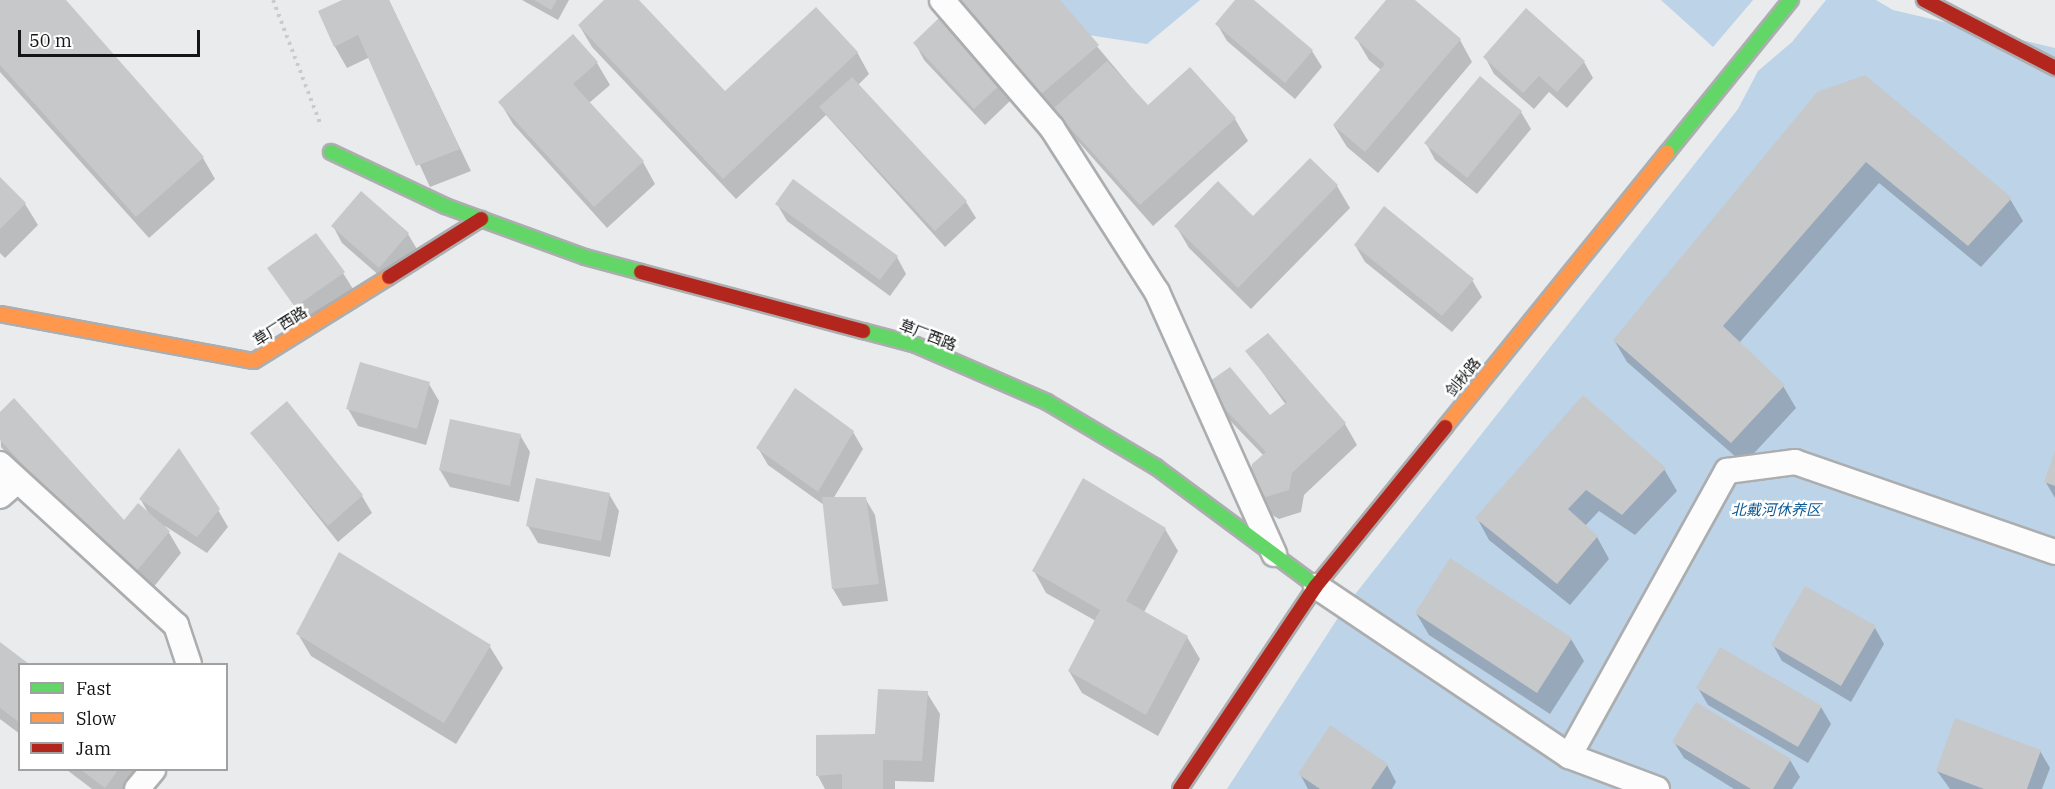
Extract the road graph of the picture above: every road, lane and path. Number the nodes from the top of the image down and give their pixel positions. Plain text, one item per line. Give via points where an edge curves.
1 (273, 0) edge
2 (942, 0) edge
3 (1791, 0) edge
4 (1924, 0) edge
5 (2055, 68) edge
6 (331, 152) joint
7 (481, 219) junction
8 (0, 314) edge
9 (0, 464) edge
10 (8, 488) edge
11 (2055, 552) edge
12 (1274, 554) junction
13 (1316, 586) junction
14 (189, 663) edge
15 (1569, 756) junction
16 (152, 771) edge
17 (137, 789) edge
18 (1180, 789) edge
19 (1657, 789) edge

1 - 6 path
2 - 12 street via 1052,128 1157,292
3 - 13 main road, 剑秋路
4 - 5 main road
6 - 7 main road, 草厂西路
7 - 8 main road, 草厂西路 via 254,361
7 - 12 main road, 草厂西路 via 585,257 916,345 1047,402 1156,466
9 - 10 street
10 - 14 street via 176,625
11 - 15 street via 1795,462 1726,471
12 - 13 main road, 草厂西路
13 - 15 street
13 - 18 main road, 剑秋路
15 - 19 street
16 - 17 street

